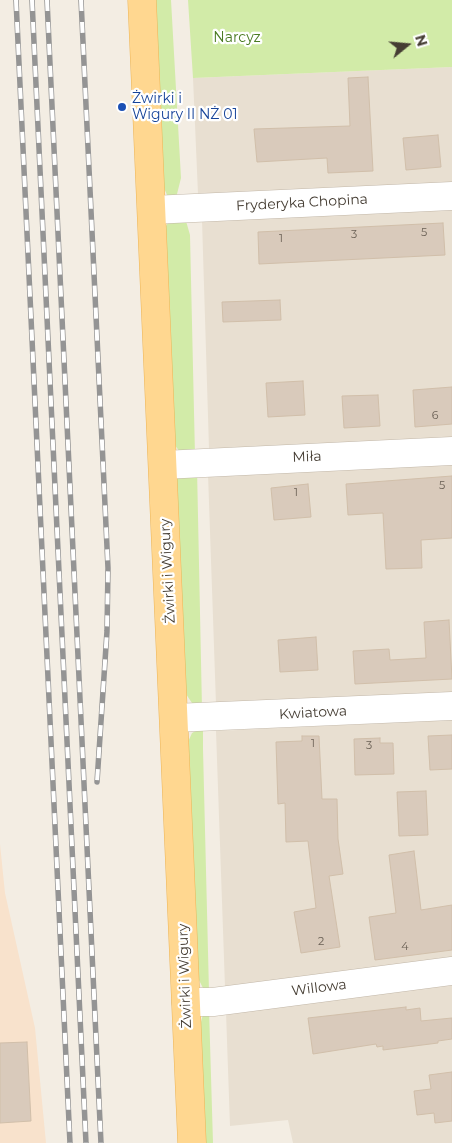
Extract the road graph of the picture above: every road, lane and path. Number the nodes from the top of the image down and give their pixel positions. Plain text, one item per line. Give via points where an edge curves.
1 (142, 0) edge
2 (452, 196) edge
3 (152, 210) junction
4 (452, 451) edge
5 (163, 465) junction
6 (452, 706) edge
7 (174, 718) junction
8 (452, 971) edge
9 (186, 1002) junction
10 (192, 1143) edge

1 - 3 main road, Żwirki i Wigury
2 - 3 street, Fryderyka Chopina
3 - 5 main road, Żwirki i Wigury
4 - 5 street, Miła
5 - 7 main road, Żwirki i Wigury
6 - 7 street, Kwiatowa
7 - 9 main road, Żwirki i Wigury
8 - 9 street, Willowa via 213,1002
9 - 10 main road, Żwirki i Wigury

